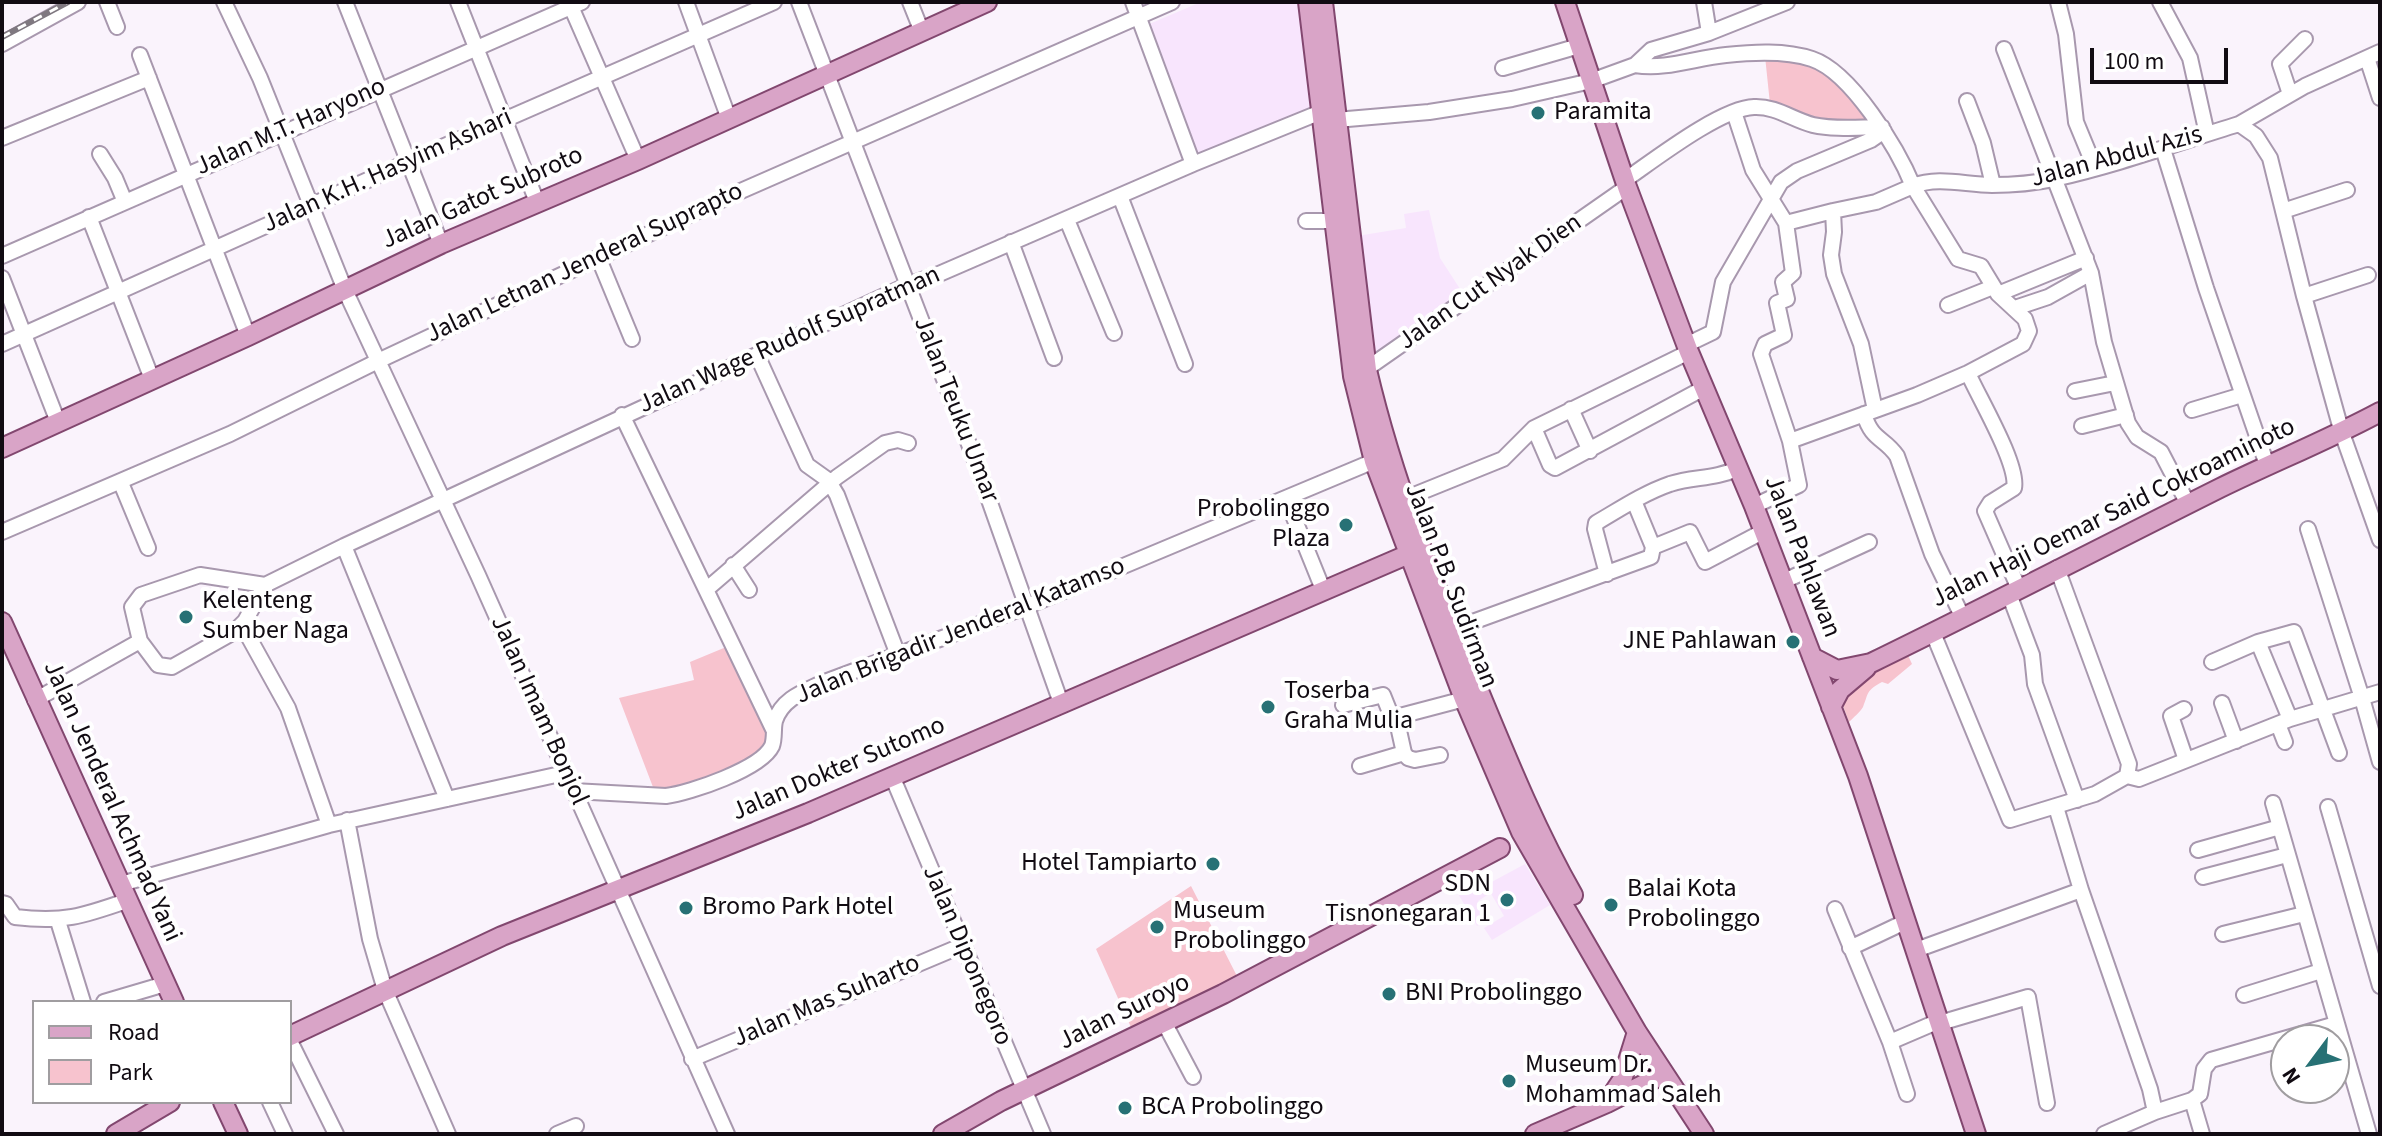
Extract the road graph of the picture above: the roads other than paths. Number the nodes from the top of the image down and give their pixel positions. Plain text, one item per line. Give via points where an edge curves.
1 (78, 2) edge
2 (107, 2) edge
3 (224, 2) edge
4 (345, 2) edge
5 (458, 2) edge
6 (686, 2) edge
7 (774, 2) edge
8 (799, 2) edge
9 (910, 2) edge
10 (987, 2) edge
11 (1133, 2) edge
12 (1172, 2) edge
13 (1308, 2) edge
14 (1323, 2) edge
15 (1565, 2) edge
16 (1704, 2) edge
17 (1787, 2) edge
18 (2058, 2) edge
19 (2160, 2) edge
20 (574, 4) edge
21 (1138, 17) junction
22 (117, 27) dead end
23 (922, 32) junction
24 (1709, 33) junction
25 (699, 34) junction
26 (2305, 39) dead end
27 (2, 44) edge
28 (1579, 46) junction
29 (476, 47) junction
30 (2004, 49) dead end
31 (140, 55) dead end
32 (2374, 55) edge
33 (1635, 65) junction
34 (1503, 68) dead end
35 (827, 75) junction
36 (601, 77) junction
37 (149, 78) junction
38 (1591, 81) junction
39 (380, 90) junction
40 (2290, 94) junction
41 (2380, 98) edge
42 (1967, 101) dead end
43 (1734, 112) junction
44 (1328, 116) junction
45 (729, 119) junction
46 (506, 120) junction
47 (2239, 124) junction
48 (1883, 129) junction
49 (281, 132) junction
50 (2207, 134) junction
51 (2, 138) edge
52 (853, 140) junction
53 (2163, 149) junction
54 (100, 154) dead end
55 (638, 160) junction
56 (408, 162) junction
57 (1193, 164) junction
58 (2095, 168) junction
59 (186, 174) junction
60 (2054, 179) junction
61 (1626, 184) junction
62 (1993, 185) junction
63 (1913, 186) junction
64 (2347, 190) dead end
65 (1120, 196) junction
66 (1772, 201) junction
67 (125, 202) junction
68 (537, 202) junction
69 (311, 206) junction
70 (1833, 211) junction
71 (2283, 211) junction
72 (89, 217) junction
73 (1067, 220) junction
74 (1306, 221) dead end
75 (1334, 221) junction
76 (1786, 223) junction
77 (1011, 242) junction
78 (441, 244) junction
79 (214, 249) junction
80 (2, 256) edge
81 (2086, 258) junction
82 (599, 259) junction
83 (2091, 273) junction
84 (2368, 275) dead end
85 (2, 278) edge
86 (908, 285) junction
87 (345, 290) junction
88 (1996, 290) junction
89 (119, 294) junction
90 (2304, 296) junction
91 (1948, 305) dead end
92 (2015, 308) junction
93 (1114, 333) dead end
94 (25, 334) junction
95 (248, 336) junction
96 (632, 339) dead end
97 (2, 344) edge
98 (1688, 348) junction
99 (757, 355) junction
100 (1054, 358) dead end
101 (378, 361) junction
102 (1185, 364) dead end
103 (1360, 373) junction
104 (1968, 373) junction
105 (152, 379) junction
106 (2115, 383) junction
107 (1704, 388) junction
108 (2075, 391) dead end
109 (2242, 395) junction
110 (1571, 409) junction
111 (2192, 410) dead end
112 (1870, 412) junction
113 (2380, 412) edge
114 (622, 415) junction
115 (2126, 415) junction
116 (58, 422) junction
117 (2082, 426) dead end
118 (1534, 428) junction
119 (2342, 433) junction
120 (1790, 441) junction
121 (908, 443) dead end
122 (2, 448) edge
123 (1590, 451) junction
124 (1374, 461) junction
125 (2267, 465) junction
126 (1739, 468) junction
127 (827, 480) junction
128 (121, 483) junction
129 (1286, 498) junction
130 (1404, 499) junction
131 (441, 500) junction
132 (1634, 501) junction
133 (2188, 504) junction
134 (1754, 506) junction
135 (2308, 529) dead end
136 (1764, 531) junction
137 (2, 532) edge
138 (2380, 540) edge
139 (1869, 542) dead end
140 (344, 546) junction
141 (1653, 547) junction
142 (148, 548) dead end
143 (1409, 554) junction
144 (733, 565) junction
145 (2057, 568) junction
146 (1607, 574) junction
147 (1782, 582) junction
148 (265, 585) junction
149 (705, 585) junction
150 (749, 590) dead end
151 (1324, 592) junction
152 (2014, 592) junction
153 (1028, 606) junction
154 (1963, 618) junction
155 (2, 622) edge
156 (242, 625) junction
157 (1447, 631) junction
158 (1933, 633) junction
159 (140, 641) junction
160 (2258, 642) junction
161 (898, 655) junction
162 (9, 657) edge
163 (1812, 657) junction
164 (2212, 662) dead end
165 (1871, 663) junction
166 (2380, 692) edge
167 (1472, 696) junction
168 (2362, 698) junction
169 (35, 700) junction
170 (1061, 703) junction
171 (2222, 703) dead end
172 (1343, 705) dead end
173 (1831, 707) junction
174 (2184, 709) dead end
175 (2323, 709) junction
176 (1396, 717) junction
177 (772, 722) junction
178 (2284, 722) junction
179 (2236, 741) junction
180 (2285, 742) dead end
181 (1404, 753) junction
182 (2339, 753) dead end
183 (1440, 755) dead end
184 (2186, 760) junction
185 (2380, 762) edge
186 (1360, 766) dead end
187 (565, 773) junction
188 (892, 776) junction
189 (2127, 776) junction
190 (573, 791) junction
191 (447, 799) junction
192 (2077, 800) junction
193 (2273, 803) dead end
194 (2056, 807) junction
195 (2328, 807) dead end
196 (347, 820) junction
197 (329, 825) junction
198 (2280, 827) junction
199 (1531, 834) junction
200 (1500, 848) joint
201 (2198, 850) dead end
202 (2287, 855) junction
203 (2203, 877) dead end
204 (2081, 890) junction
205 (125, 892) junction
206 (618, 892) junction
207 (2, 903) edge
208 (1835, 909) dead end
209 (2304, 914) junction
210 (1579, 917) junction
211 (58, 921) junction
212 (1907, 921) junction
213 (2223, 934) dead end
214 (961, 946) junction
215 (1850, 948) junction
216 (1916, 950) junction
217 (2321, 971) junction
218 (165, 984) junction
219 (2380, 986) edge
220 (385, 990) junction
221 (2244, 995) dead end
222 (82, 1000) edge
223 (111, 1000) edge
224 (173, 1000) edge
225 (1940, 1022) junction
226 (1165, 1024) junction
227 (2336, 1024) edge
228 (1637, 1032) junction
229 (292, 1038) edge
230 (1890, 1042) junction
231 (292, 1043) edge
232 (2270, 1043) edge
233 (692, 1059) junction
234 (1668, 1071) junction
235 (2350, 1071) edge
236 (1193, 1077) dead end
237 (1023, 1092) junction
238 (1907, 1094) dead end
239 (2192, 1100) junction
240 (1607, 1103) junction
241 (2047, 1103) dead end
242 (167, 1104) edge
243 (224, 1104) edge
244 (271, 1104) edge
245 (2155, 1112) junction
246 (576, 1126) dead end
247 (2120, 1132) edge
248 (118, 1133) edge
249 (238, 1134) edge
250 (285, 1134) edge
251 (336, 1134) edge
252 (448, 1134) edge
253 (557, 1134) edge
254 (727, 1134) edge
255 (943, 1134) edge
256 (1043, 1134) edge
257 (1535, 1134) edge
258 (1704, 1134) edge
259 (1717, 1134) edge
260 (1976, 1134) edge
261 (2104, 1134) edge
262 (2202, 1134) edge
263 (2369, 1134) edge

1 - 27 street
2 - 22 street
3 - 49 street, Jalan Imam Bonjol
4 - 39 street
5 - 29 street
6 - 25 street
7 - 25 street, Jalan K.H. Hasyim Ashari
8 - 35 street, Jalan Teuku Umar
9 - 23 street
10 - 23 main road, Jalan Gatot Subroto
11 - 21 street
12 - 21 street, Jalan Letnan Jenderal Suprapto
13 - 44 main road, Jalan P.B. Sudirman
14 - 44 main road, Jalan P.B. Sudirman
15 - 28 main road, Jalan Pahlawan
16 - 24 street
17 - 24 street
18 - 58 street via 2076,122
19 - 50 street via 2190,58
20 - 29 street, Jalan M.T. Haryono
20 - 36 street
21 - 52 street, Jalan Letnan Jenderal Suprapto
21 - 57 street
23 - 35 main road, Jalan Gatot Subroto
24 - 33 street via 1651,50
25 - 36 street, Jalan K.H. Hasyim Ashari
25 - 45 street
26 - 40 street via 2280,64
28 - 34 street
28 - 38 main road, Jalan Pahlawan
29 - 39 street, Jalan M.T. Haryono
29 - 46 street
30 - 60 street
31 - 37 street
32 - 40 street
32 - 41 street
33 - 38 street, Jalan Wage Rudolf Supratman
33 - 48 street via 1655,68 1758,53 1813,59 1830,69
35 - 45 main road, Jalan Gatot Subroto
35 - 52 street, Jalan Teuku Umar
36 - 46 street, Jalan K.H. Hasyim Ashari
36 - 55 street
37 - 51 street
37 - 59 street
38 - 44 street, Jalan Wage Rudolf Supratman via 1429,112
38 - 61 main road, Jalan Pahlawan
39 - 49 street, Jalan M.T. Haryono
39 - 56 street
40 - 47 street
42 - 62 street
43 - 48 street via 1760,107 1821,126
43 - 61 street, Jalan Cut Nyak Dien
43 - 66 street via 1751,165
44 - 57 street, Jalan Wage Rudolf Supratman
44 - 75 main road, Jalan P.B. Sudirman
44 - 103 main road, Jalan P.B. Sudirman
45 - 55 main road, Jalan Gatot Subroto
46 - 56 street, Jalan K.H. Hasyim Ashari
46 - 68 street
47 - 50 street, Jalan Abdul Azis
47 - 71 street, Jalan Abdul Azis via 2256,136 2270,158
48 - 63 street
48 - 66 street via 1871,140 1788,176
49 - 59 street, Jalan M.T. Haryono
49 - 69 street, Jalan Imam Bonjol
50 - 53 street, Jalan Abdul Azis
52 - 82 street, Jalan Letnan Jenderal Suprapto
52 - 86 street, Jalan Teuku Umar
53 - 58 street, Jalan Abdul Azis
53 - 109 street
54 - 67 street
55 - 68 main road, Jalan Gatot Subroto
56 - 69 street, Jalan K.H. Hasyim Ashari
56 - 78 street
57 - 65 street, Jalan Wage Rudolf Supratman
58 - 60 street, Jalan Abdul Azis
59 - 67 street, Jalan M.T. Haryono
59 - 79 street
60 - 62 street, Jalan Abdul Azis
60 - 81 street
61 - 98 main road, Jalan Pahlawan
61 - 103 street, Jalan Cut Nyak Dien
62 - 63 street, Jalan Abdul Azis via 1937,181
63 - 70 street, Jalan Abdul Azis via 1876,202
63 - 88 street via 1958,259 1981,266
64 - 71 street
65 - 73 street, Jalan Wage Rudolf Supratman
65 - 102 street
66 - 76 street
66 - 98 street via 1723,282 1713,332
67 - 72 street, Jalan M.T. Haryono
68 - 78 main road, Jalan Gatot Subroto
69 - 79 street, Jalan K.H. Hasyim Ashari
69 - 87 street, Jalan Imam Bonjol
70 - 76 street, Jalan Abdul Azis
70 - 112 street via 1831,259 1861,344
71 - 90 street, Jalan Abdul Azis
72 - 80 street, Jalan M.T. Haryono
72 - 89 street
73 - 77 street, Jalan Wage Rudolf Supratman
73 - 93 street
74 - 75 street
75 - 103 main road, Jalan P.B. Sudirman
76 - 120 street via 1793,273 1783,282 1787,299 1777,303 1784,335 1765,344 1761,354
77 - 86 street, Jalan Wage Rudolf Supratman
77 - 100 street
78 - 87 main road, Jalan Gatot Subroto
79 - 89 street, Jalan K.H. Hasyim Ashari
79 - 95 street
81 - 83 street
81 - 88 street
82 - 96 street
82 - 101 street, Jalan Letnan Jenderal Suprapto
83 - 92 street
83 - 106 street
84 - 90 street
85 - 94 street
86 - 99 street, Jalan Wage Rudolf Supratman
86 - 153 street, Jalan Teuku Umar
87 - 95 main road, Jalan Gatot Subroto
87 - 101 street, Jalan Imam Bonjol
88 - 91 street
88 - 92 street
89 - 94 street, Jalan K.H. Hasyim Ashari
89 - 105 street
90 - 119 street, Jalan Abdul Azis
92 - 104 street via 2028,325 2023,344
94 - 97 street, Jalan K.H. Hasyim Ashari
94 - 116 street
95 - 105 main road, Jalan Gatot Subroto
98 - 107 main road, Jalan Pahlawan
98 - 110 street
99 - 114 street, Jalan Wage Rudolf Supratman
99 - 127 street via 807,465
101 - 128 street, Jalan Letnan Jenderal Suprapto
101 - 131 street, Jalan Imam Bonjol
103 - 124 main road, Jalan P.B. Sudirman
103 - 130 main road, Jalan P.B. Sudirman
104 - 112 street
104 - 152 street via 2015,478 2014,488 1985,511
105 - 116 main road, Jalan Gatot Subroto
106 - 108 street
106 - 115 street
107 - 123 street
107 - 126 main road, Jalan Pahlawan
109 - 111 street
109 - 125 street
110 - 118 street
110 - 123 street
112 - 120 street
112 - 154 street via 1871,432 1897,456 1932,554
113 - 119 main road, Jalan Haji Oemar Said Cokroaminoto
114 - 131 street, Jalan Wage Rudolf Supratman
114 - 149 street
115 - 117 street
115 - 133 street via 2137,437 2161,452
116 - 122 main road, Jalan Gatot Subroto
118 - 123 street via 1552,467
118 - 130 street via 1503,459
119 - 125 main road, Jalan Haji Oemar Said Cokroaminoto
119 - 138 street, Jalan Abdul Azis
120 - 134 street via 1799,485
121 - 127 street via 885,443
124 - 129 street, Jalan Brigadir Jenderal Katamso
124 - 143 main road, Jalan P.B. Sudirman
125 - 133 main road, Jalan Haji Oemar Said Cokroaminoto
126 - 132 street via 1671,484
126 - 134 main road, Jalan Pahlawan
127 - 144 street
127 - 161 street via 853,533
128 - 137 street, Jalan Letnan Jenderal Suprapto
128 - 142 street
129 - 151 street
129 - 153 street, Jalan Brigadir Jenderal Katamso
130 - 157 main road, Jalan P.B. Sudirman
131 - 140 street, Jalan Wage Rudolf Supratman
131 - 187 street, Jalan Imam Bonjol
132 - 141 street
132 - 146 street via 1595,526
133 - 145 main road, Jalan Haji Oemar Said Cokroaminoto
134 - 136 main road, Jalan Pahlawan
135 - 168 street
136 - 141 street via 1706,562 1690,532
136 - 147 main road, Jalan Pahlawan
139 - 147 street
140 - 148 street, Jalan Wage Rudolf Supratman
140 - 191 street
141 - 146 street via 1651,557
143 - 151 main road, Jalan Dokter Sutomo
143 - 157 main road, Jalan P.B. Sudirman
144 - 149 street
144 - 150 street
145 - 152 main road, Jalan Haji Oemar Said Cokroaminoto
145 - 189 street via 2129,764
146 - 157 street
147 - 163 main road, Jalan Pahlawan
148 - 156 street
148 - 159 street via 200,575 141,595 132,607
149 - 177 street
151 - 170 main road, Jalan Dokter Sutomo
152 - 154 main road, Jalan Haji Oemar Said Cokroaminoto
152 - 192 street via 2035,684
153 - 161 street, Jalan Brigadir Jenderal Katamso
153 - 170 street, Jalan Teuku Umar
154 - 158 main road, Jalan Haji Oemar Said Cokroaminoto
155 - 162 main road, Jalan Jenderal Achmad Yani
156 - 159 street via 167,668 158,665
156 - 197 street via 286,703
157 - 167 main road, Jalan P.B. Sudirman
158 - 165 main road, Jalan Haji Oemar Said Cokroaminoto
158 - 194 street via 2008,818
159 - 169 street
160 - 164 street
160 - 175 street via 2294,632
160 - 178 street
161 - 177 street, Jalan Brigadir Jenderal Katamso via 794,696
162 - 169 main road, Jalan Jenderal Achmad Yani
163 - 165 main road via 1837,670
163 - 173 main road, Jalan Pahlawan
165 - 173 main road via 1840,690
166 - 168 street
167 - 176 street
167 - 199 main road, Jalan P.B. Sudirman
168 - 175 street
168 - 185 street
169 - 205 main road, Jalan Jenderal Achmad Yani
170 - 188 main road, Jalan Dokter Sutomo
171 - 179 street
172 - 176 street via 1383,695
173 - 212 main road, Jalan Pahlawan
174 - 184 street via 2171,716
175 - 178 street
175 - 182 street
176 - 181 street
177 - 190 street, Jalan Brigadir Jenderal Katamso via 771,747 754,762 677,794
178 - 179 street
178 - 180 street
179 - 184 street
181 - 183 street via 1415,760
181 - 186 street
184 - 189 street via 2139,779
187 - 190 street, Jalan Imam Bonjol
187 - 191 street
188 - 206 main road, Jalan Dokter Sutomo
188 - 214 street, Jalan Diponegoro
189 - 192 street
190 - 206 street, Jalan Imam Bonjol
191 - 196 street
192 - 194 street
193 - 198 street
194 - 204 street
195 - 219 street
196 - 197 street
196 - 220 street
197 - 205 street
198 - 201 street
198 - 202 street
199 - 200 street, Jalan Suroyo
199 - 210 main road, Jalan P.B. Sudirman
200 - 226 main road, Jalan Suroyo
202 - 203 street
202 - 209 street
204 - 216 street
204 - 245 street
205 - 211 street via 88,915
205 - 218 main road, Jalan Jenderal Achmad Yani
206 - 220 main road, Jalan Dokter Sutomo via 502,936
206 - 233 street, Jalan Imam Bonjol
207 - 211 street via 15,917
208 - 215 street
209 - 213 street
209 - 217 street
210 - 228 main road, Jalan P.B. Sudirman
210 - 234 main road, Jalan P.B. Sudirman
211 - 222 street
212 - 215 street
212 - 216 main road, Jalan Pahlawan
214 - 233 street, Jalan Mas Suharto
214 - 237 street, Jalan Diponegoro
215 - 230 street
216 - 225 main road, Jalan Pahlawan
217 - 221 street
217 - 227 street
218 - 223 street
218 - 224 main road, Jalan Jenderal Achmad Yani
220 - 229 main road, Jalan Dokter Sutomo
220 - 252 street
225 - 230 street
225 - 241 street via 2028,997
225 - 260 main road, Jalan Pahlawan
226 - 236 street
226 - 237 main road, Jalan Suroyo
228 - 234 main road, Jalan P.B. Sudirman
228 - 240 main road via 1622,1080
230 - 238 street
231 - 251 street
232 - 239 street via 2211,1060 2200,1094
233 - 254 street, Jalan Imam Bonjol
234 - 240 main road
234 - 258 main road, Jalan P.B. Sudirman
234 - 259 main road, Jalan P.B. Sudirman
235 - 263 street
237 - 255 main road, Jalan Suroyo
237 - 256 street, Jalan Diponegoro
239 - 245 street
239 - 262 street
240 - 257 main road
242 - 248 main road
243 - 249 main road
244 - 250 street
245 - 247 street
246 - 253 street
247 - 261 street

